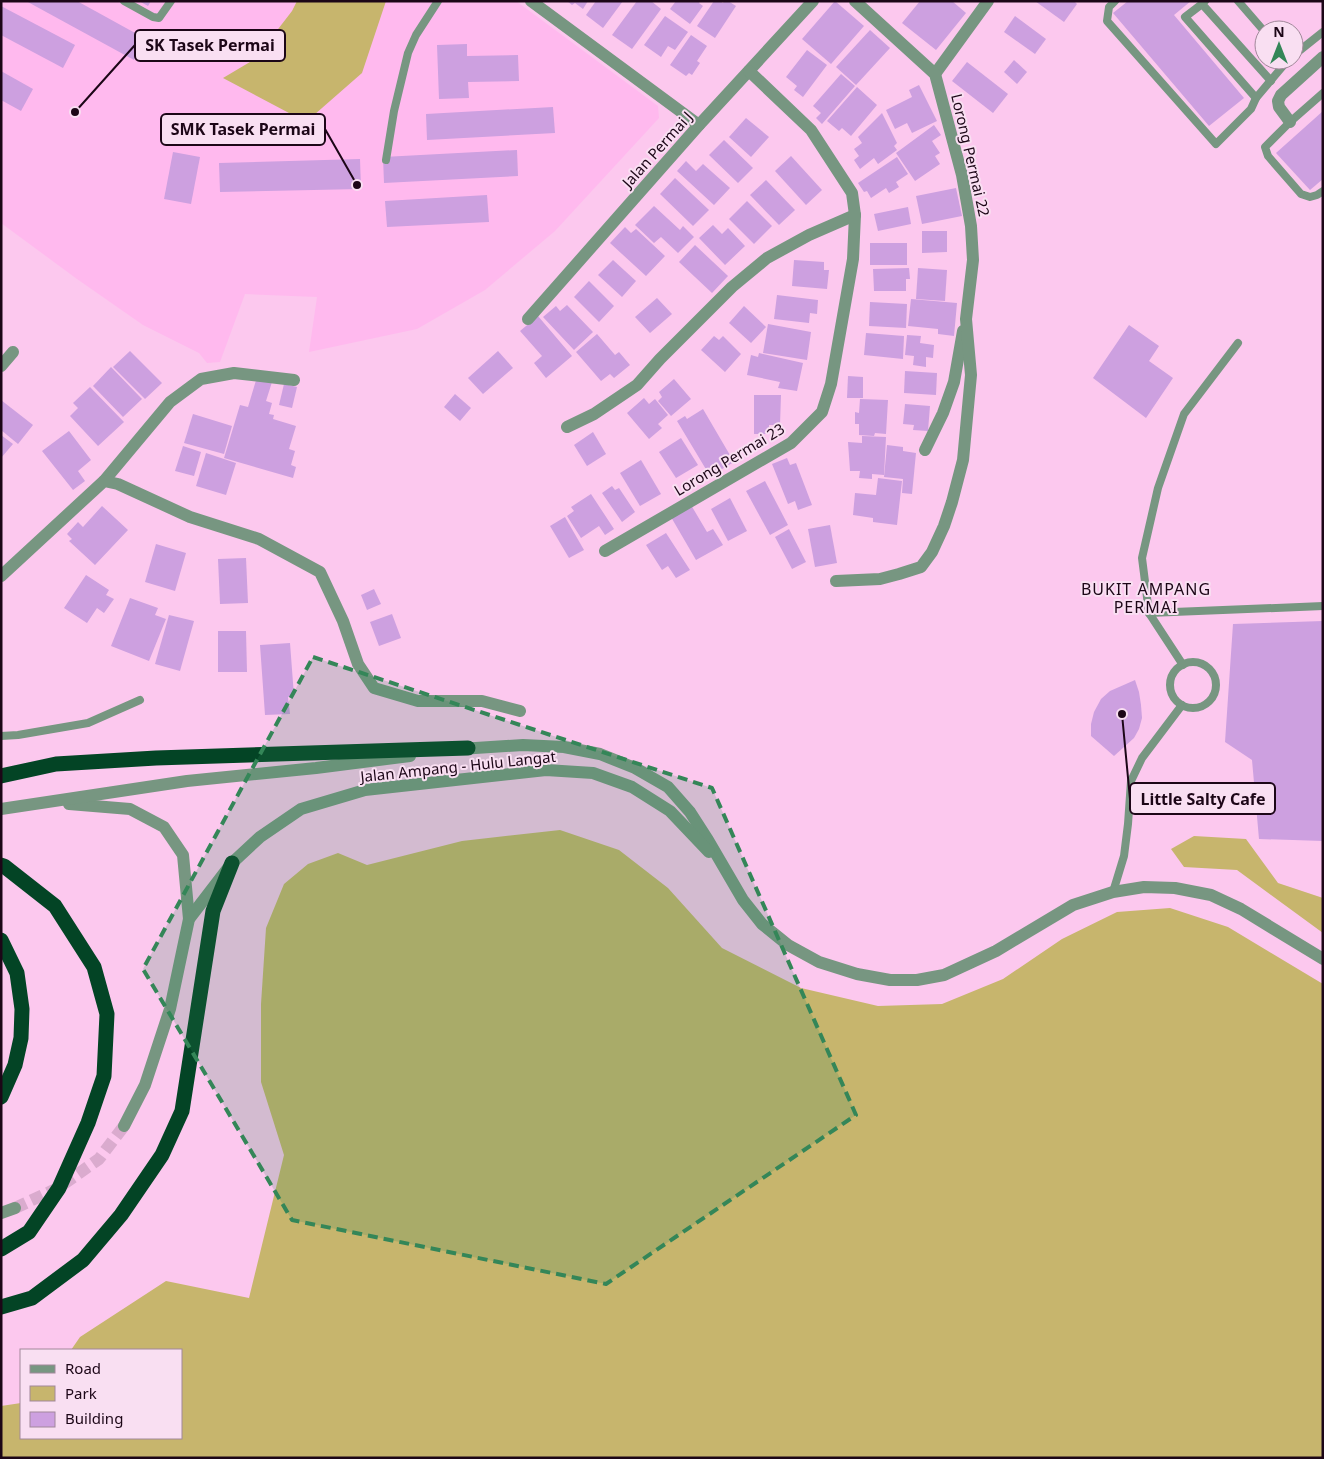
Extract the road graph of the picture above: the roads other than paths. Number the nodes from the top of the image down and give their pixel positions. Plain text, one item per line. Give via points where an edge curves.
1 (124, 1) edge
2 (171, 1) edge
3 (438, 1) edge
4 (531, 1) edge
5 (813, 1) edge
6 (855, 1) edge
7 (988, 1) edge
8 (1115, 1) edge
9 (1238, 1) edge
10 (1203, 2) edge
11 (1254, 20) edge
12 (1323, 32) edge
13 (1304, 47) edge
14 (1323, 57) edge
15 (1280, 70) edge
16 (749, 71) junction
17 (935, 74) junction
18 (1271, 80) junction
19 (1323, 93) edge
20 (1256, 98) junction
21 (1290, 122) junction
22 (699, 125) junction
23 (386, 160) dead end
24 (1323, 191) edge
25 (854, 215) junction
26 (528, 319) dead end
27 (966, 319) junction
28 (1238, 344) dead end
29 (13, 352) dead end
30 (1, 366) edge
31 (294, 380) dead end
32 (567, 427) dead end
33 (925, 450) dead end
34 (104, 480) junction
35 (604, 551) dead end
36 (1, 576) edge
37 (836, 581) dead end
38 (1323, 606) edge
39 (1149, 613) junction
40 (1183, 665) junction
41 (140, 700) dead end
42 (1182, 705) junction
43 (520, 711) dead end
44 (1, 736) edge
45 (468, 748) junction
46 (1, 776) edge
47 (49, 803) junction
48 (1, 809) edge
49 (232, 863) junction
50 (1, 865) edge
51 (723, 866) junction
52 (1113, 892) junction
53 (189, 919) junction
54 (1, 940) edge
55 (1323, 959) edge
56 (1, 1097) edge
57 (124, 1126) tunnel mouth
58 (15, 1208) tunnel mouth
59 (1, 1213) edge
60 (1, 1249) edge
61 (1, 1307) edge

1 - 2 lane via 159,18
3 - 23 lane via 408,53
4 - 22 street
5 - 16 street, Jalan Permai J
6 - 17 street
7 - 17 street
8 - 20 lane via 1108,7 1107,21 1216,144 1251,109
9 - 11 lane
10 - 18 lane
10 - 20 lane via 1185,17
12 - 13 lane
14 - 21 street via 1278,100
15 - 18 lane
16 - 22 street, Jalan Permai J
16 - 25 street, Lorong Permai 23 via 811,130 852,193
17 - 27 street, Lorong Permai 22 via 962,175 971,226 973,260
18 - 20 lane
19 - 21 lane
21 - 24 lane via 1265,147 1268,156 1301,194 1310,197
22 - 26 street, Jalan Permai J
25 - 32 street via 767,258 732,287 637,385 594,414
25 - 35 street, Lorong Permai 23 via 853,259 831,384 822,412 791,443
27 - 33 street via 954,382
27 - 37 street, Lorong Permai 22 via 971,375 963,460 944,526 932,552 921,567 899,574 873,580
28 - 39 lane via 1184,414 1158,488 1142,558
29 - 30 street
31 - 34 street via 234,373 201,379 170,402
34 - 36 street
34 - 43 street via 190,517 259,538 320,572 343,621 358,664 374,688 418,701 482,701
38 - 39 lane
39 - 40 lane
40 - 42 lane via 1172,674 1170,688 1176,701
40 - 42 lane via 1190,662 1205,666 1211,671 1216,685 1205,704 1190,708
41 - 44 lane via 88,723
42 - 52 lane via 1142,758 1131,782 1124,856
45 - 46 highway via 156,758 56,764
45 - 47 street, Jalan Ampang - Hulu Langat via 187,782
45 - 51 street, Jalan Ampang - Hulu Langat via 564,747 600,754 635,768 668,787 690,812
47 - 48 street, Jalan Ampang - Hulu Langat
47 - 53 street via 130,809 164,827 183,855
49 - 51 street, Jalan Ampang - Hulu Langat via 260,837 310,806 365,790 546,770 593,773 632,787 670,811
49 - 53 street, Jalan Ampang - Hulu Langat
49 - 61 highway via 213,911 182,1111 162,1155 121,1215 83,1260 32,1298
50 - 60 highway via 55,906 94,966 107,1014 104,1076 85,1131 59,1188 29,1232
51 - 52 street, Jalan Ampang - Hulu Langat via 742,900 762,924 788,945 819,962 890,980 944,975 996,951 1073,905
52 - 55 street, Jalan Ampang - Hulu Langat via 1144,887 1175,888 1211,896 1241,909
53 - 57 street, Jalan Ampang - Hulu Langat via 170,1009 145,1085
54 - 56 highway via 17,973 22,1009 21,1038 15,1065
58 - 59 street

